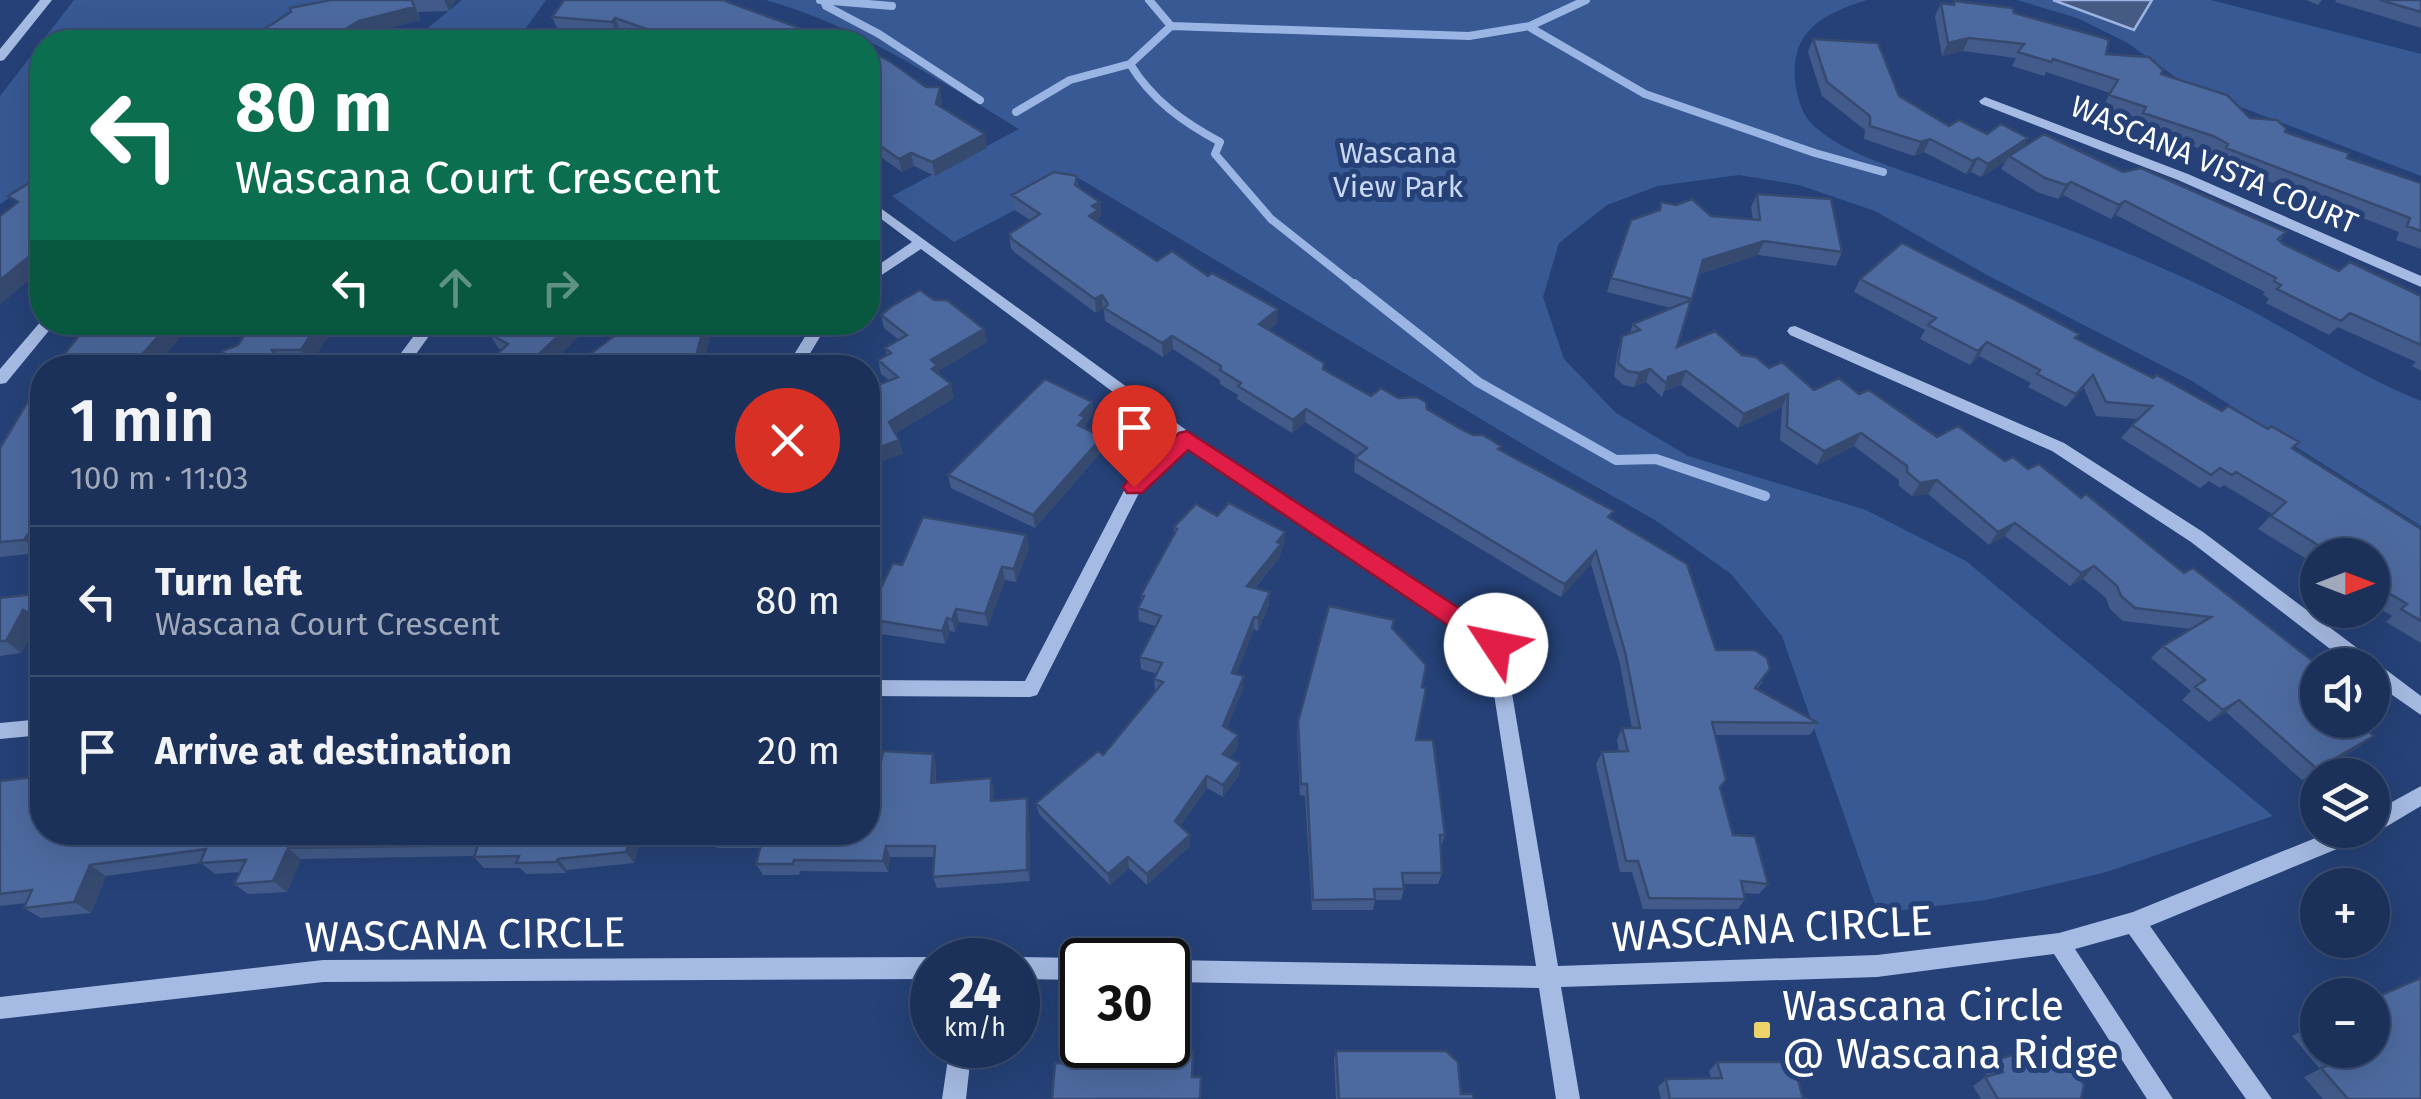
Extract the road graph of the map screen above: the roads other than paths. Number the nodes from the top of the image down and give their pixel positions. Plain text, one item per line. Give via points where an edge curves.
1 (46, 0) edge
2 (0, 57) edge
3 (1985, 101) dead end
4 (880, 212) edge
5 (920, 244) junction
6 (880, 271) edge
7 (2421, 282) edge
8 (1795, 331) dead end
9 (39, 335) edge
10 (422, 335) edge
11 (407, 355) edge
12 (0, 379) edge
13 (1187, 439) junction
14 (2343, 648) edge
15 (2390, 684) edge
16 (880, 688) edge
17 (2421, 707) edge
18 (30, 728) edge
19 (0, 731) edge
20 (2421, 796) edge
21 (2390, 814) edge
22 (2315, 848) edge
23 (2134, 922) junction
24 (2059, 943) junction
25 (910, 968) edge
26 (1190, 971) edge
27 (1549, 977) junction
28 (0, 1008) edge
29 (958, 1068) edge
30 (954, 1099) edge
31 (1568, 1099) edge
32 (2161, 1099) edge
33 (2260, 1099) edge

1 - 2 street
3 - 7 street, WASCANA VISTA COURT via 2183,177
4 - 5 street
5 - 6 street
5 - 13 street
8 - 14 street via 2058,447 2197,537
9 - 12 street
10 - 11 street
13 - 16 street via 1134,487 1030,689
13 - 27 street via 1496,645
15 - 17 street
18 - 19 street
20 - 21 street
22 - 23 street, WASCANA CIRCLE
23 - 24 street, WASCANA CIRCLE
23 - 33 street
24 - 27 street, WASCANA CIRCLE via 1877,966
24 - 32 street
25 - 28 street, WASCANA CIRCLE via 322,971
26 - 27 street, WASCANA CIRCLE
27 - 31 street
29 - 30 street

